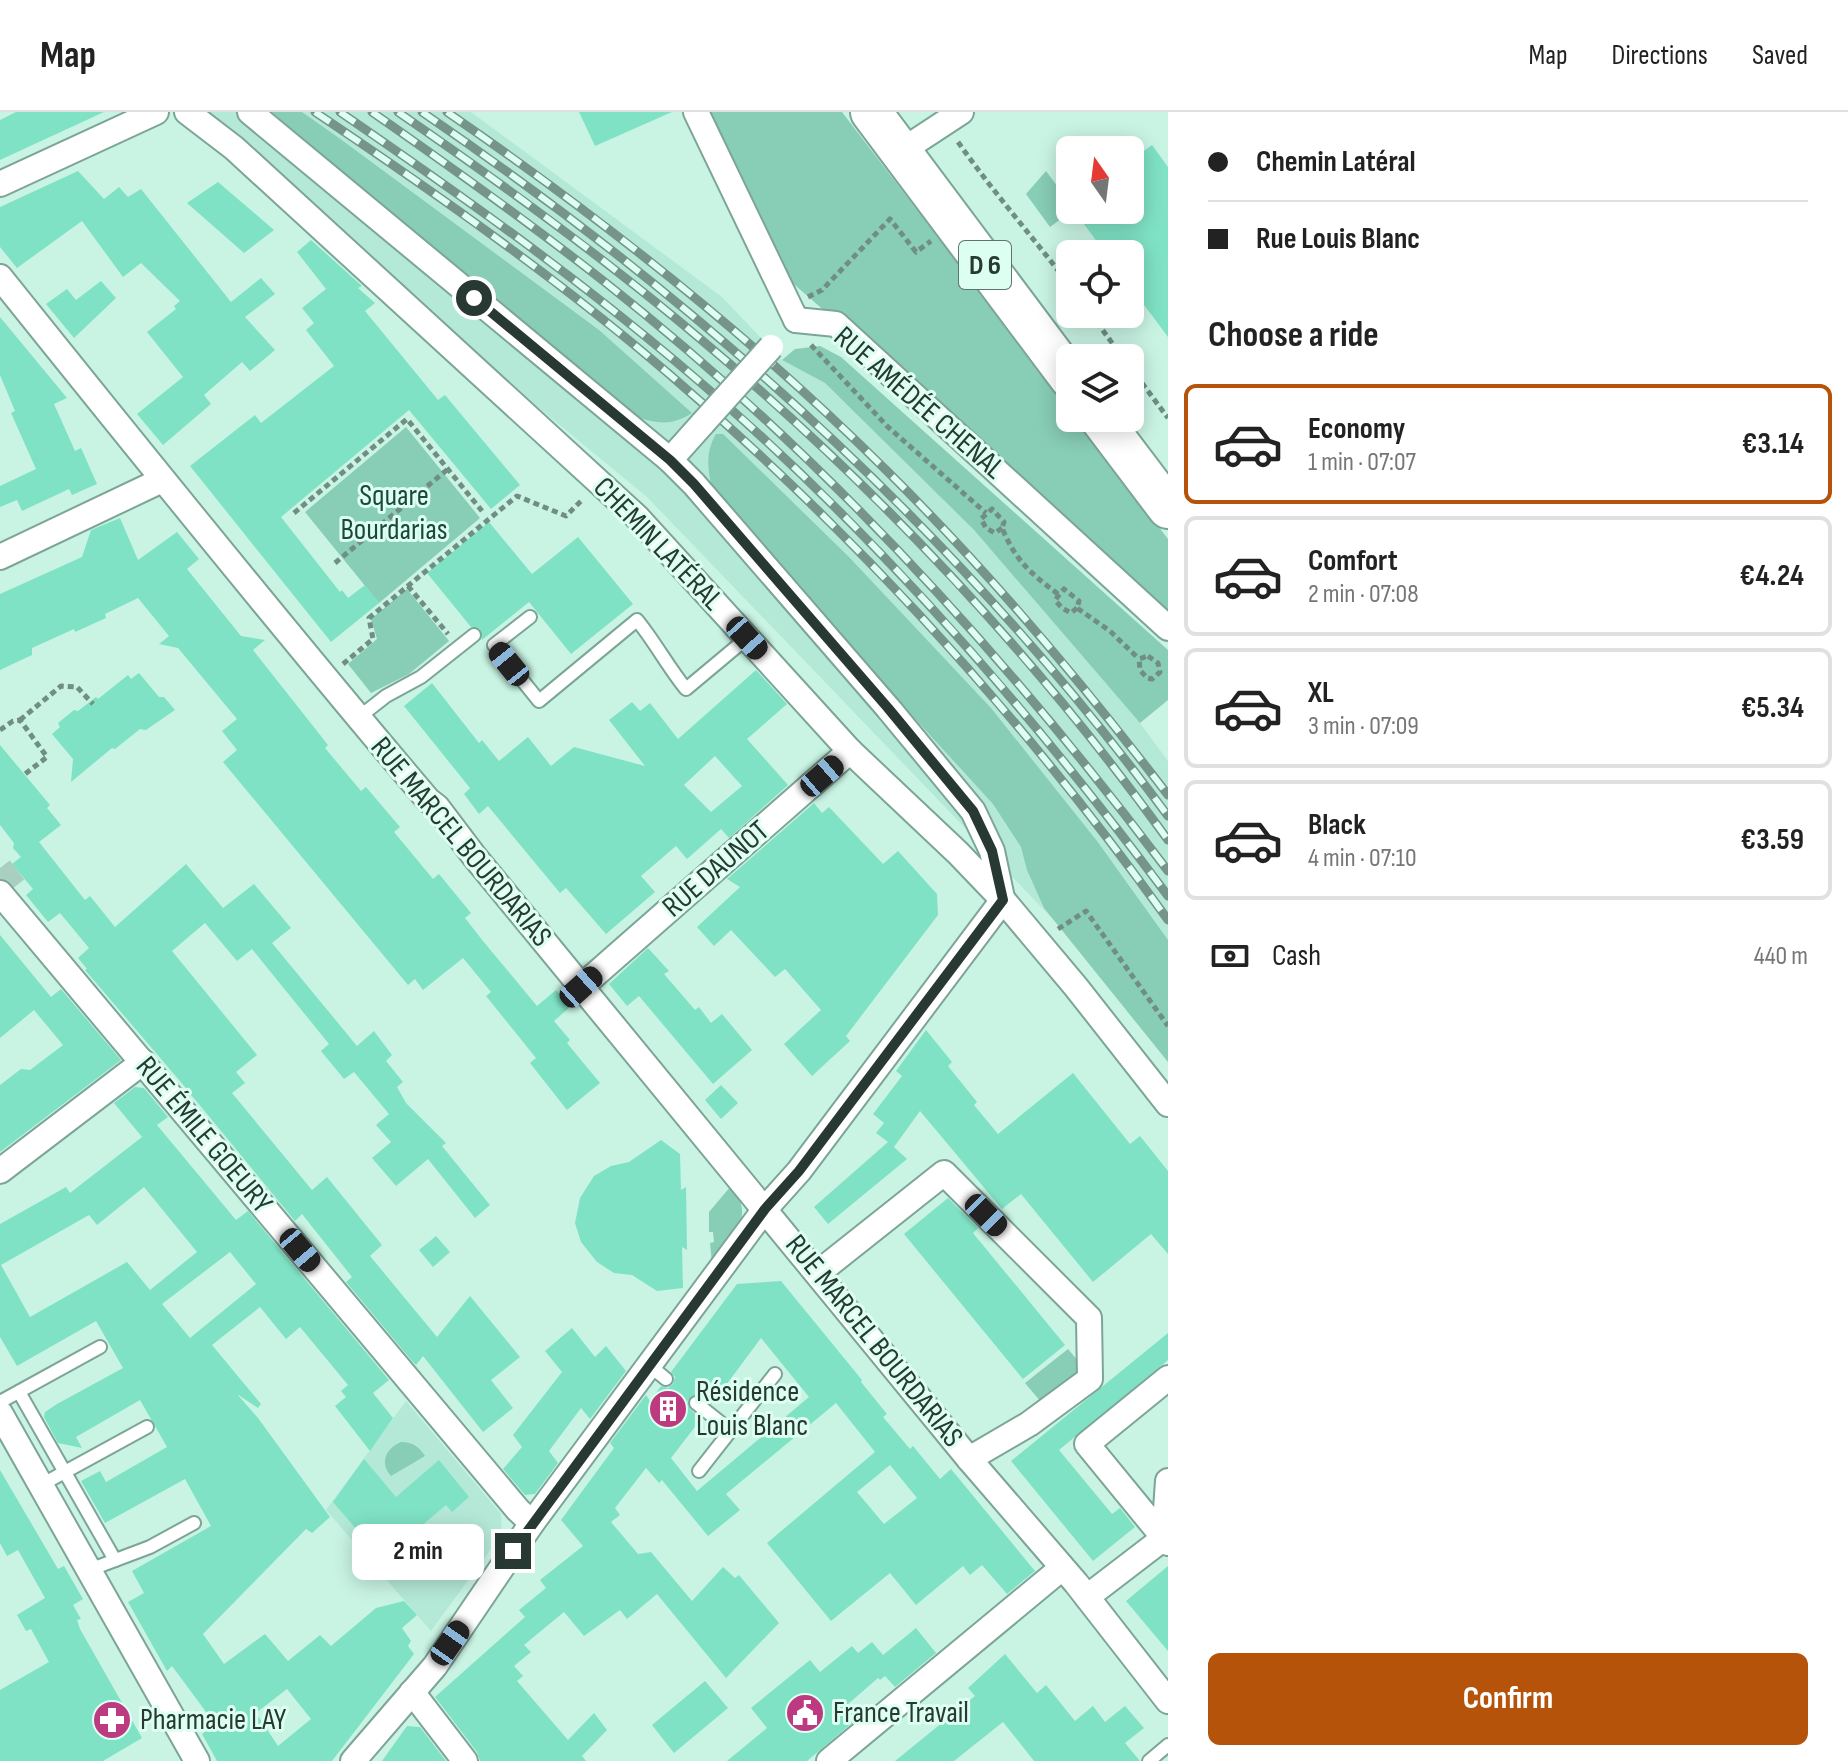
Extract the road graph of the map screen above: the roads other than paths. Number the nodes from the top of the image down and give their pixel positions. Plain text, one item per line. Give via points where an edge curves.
1 (156, 112) edge
2 (187, 112) edge
3 (250, 112) edge
4 (696, 112) edge
5 (871, 112) edge
6 (961, 112) edge
7 (900, 152) junction
8 (0, 184) edge
9 (0, 277) edge
10 (796, 320) junction
11 (1056, 359) edge
12 (1111, 432) edge
13 (670, 460) junction
14 (162, 480) junction
15 (1168, 508) edge
16 (0, 557) edge
17 (530, 617) dead end
18 (1168, 628) edge
19 (474, 635) dead end
20 (747, 638) junction
21 (358, 718) junction
22 (850, 751) junction
23 (0, 893) edge
24 (1003, 900) junction
25 (581, 987) junction
26 (143, 1062) junction
27 (1168, 1104) edge
28 (0, 1171) edge
29 (765, 1209) junction
30 (818, 1273) junction
31 (100, 1347) dead end
32 (775, 1374) dead end
33 (1168, 1378) edge
34 (19, 1392) junction
35 (0, 1402) edge
36 (696, 1403) dead end
37 (0, 1413) edge
38 (147, 1427) dead end
39 (731, 1431) junction
40 (969, 1459) junction
41 (699, 1471) dead end
42 (65, 1473) junction
43 (1168, 1481) edge
44 (41, 1485) junction
45 (194, 1523) dead end
46 (532, 1523) junction
47 (1166, 1541) edge
48 (115, 1560) junction
49 (1062, 1568) junction
50 (89, 1570) junction
51 (1087, 1597) junction
52 (412, 1692) junction
53 (1168, 1701) edge
54 (1168, 1745) edge
55 (197, 1761) edge
56 (353, 1761) edge
57 (465, 1761) edge
58 (829, 1761) edge
59 (1149, 1761) edge

1 - 8 street
2 - 20 street, CHEMIN LATÉRAL via 234,148 637,517
3 - 13 street, CHEMIN LATÉRAL
4 - 10 street, RUE AMÉDÉE CHENAL
5 - 7 main road, D 6
6 - 7 street
7 - 11 main road, D 6
9 - 14 street, RUE MARCEL BOURDARIAS
10 - 13 street, bridge
10 - 18 street, RUE AMÉDÉE CHENAL via 836,324
12 - 15 main road
13 - 24 street, CHEMIN LATÉRAL via 973,811 992,851
14 - 16 street
14 - 21 street, RUE MARCEL BOURDARIAS
17 - 20 lane via 494,645 539,701 637,620 686,689
19 - 21 lane
20 - 22 street, CHEMIN LATÉRAL
21 - 25 street, RUE MARCEL BOURDARIAS via 437,807
22 - 24 street, CHEMIN LATÉRAL
22 - 25 street, RUE DAUNOT
23 - 26 street, RUE ÉMILE GOEURY
24 - 27 street
24 - 29 street
25 - 29 street, RUE MARCEL BOURDARIAS
26 - 28 street
26 - 46 street, RUE ÉMILE GOEURY
29 - 30 street, RUE MARCEL BOURDARIAS
29 - 46 street via 658,1372
30 - 40 street, RUE MARCEL BOURDARIAS
30 - 40 street via 944,1173 1089,1318 1090,1379
31 - 34 lane
32 - 39 lane
33 - 47 street via 1087,1444
34 - 35 lane
34 - 42 lane
36 - 39 lane
37 - 44 street
38 - 42 lane
39 - 41 lane
40 - 49 street, RUE MARCEL BOURDARIAS
42 - 44 lane
42 - 48 lane
43 - 47 street
44 - 50 street
45 - 48 lane
46 - 52 street
47 - 51 street
48 - 50 lane
49 - 51 street, RUE MARCEL BOURDARIAS
49 - 58 street
50 - 55 street
51 - 53 street, RUE MARCEL BOURDARIAS
52 - 56 street
52 - 57 street
54 - 59 lane

